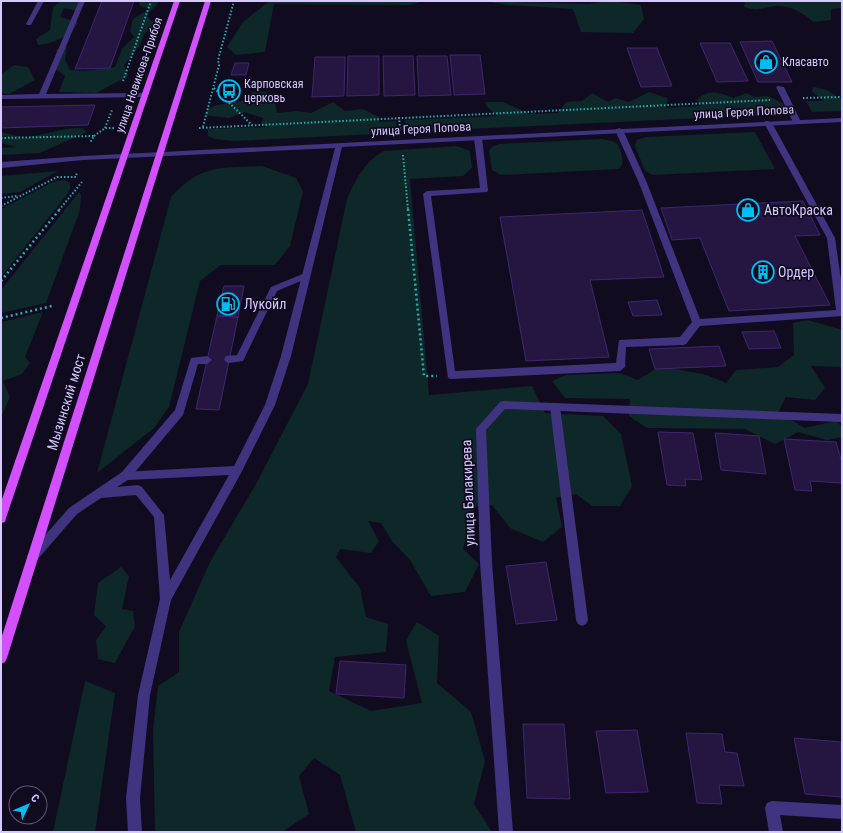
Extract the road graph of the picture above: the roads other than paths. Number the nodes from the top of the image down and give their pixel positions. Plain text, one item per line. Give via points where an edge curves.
1 (41, 1) edge
2 (82, 1) edge
3 (177, 1) edge
4 (208, 1) edge
5 (29, 24) dead end
6 (780, 87) dead end
7 (144, 95) junction
8 (42, 96) junction
9 (1, 97) edge
10 (842, 120) edge
11 (797, 122) junction
12 (768, 123) junction
13 (619, 130) junction
14 (478, 138) junction
15 (339, 146) junction
16 (159, 155) junction
17 (124, 156) junction
18 (1, 165) edge
19 (306, 276) junction
20 (697, 323) junction
21 (229, 359) dead end
22 (207, 360) dead end
23 (555, 407) junction
24 (842, 418) edge
25 (237, 470) junction
26 (126, 475) junction
27 (98, 494) junction
28 (1, 518) edge
29 (32, 558) junction
30 (166, 599) junction
31 (582, 620) dead end
32 (1, 658) edge
33 (842, 812) edge
34 (135, 832) edge
35 (506, 832) edge
36 (776, 832) edge

1 - 5 street
2 - 8 street
3 - 7 main road, улица Новикова-Прибоя
4 - 16 main road
6 - 11 street
7 - 8 street
7 - 17 main road, улица Новикова-Прибоя
8 - 9 street
10 - 11 street, улица Героя Попова
11 - 12 street, улица Героя Попова
12 - 13 street, улица Героя Попова
12 - 20 street via 831,238 841,313
13 - 14 street, улица Героя Попова
13 - 20 street via 643,183
14 - 15 street, улица Героя Попова
14 - 20 street via 484,190 427,194 451,375 620,367 622,343 683,341
15 - 16 street, улица Героя Попова
15 - 19 street
16 - 17 street, улица Героя Попова
16 - 29 main road, Мызинский мост
17 - 18 street, улица Героя Попова
17 - 28 main road, Мызинский мост
19 - 21 street via 274,289 240,358
19 - 25 street via 286,356 270,405
22 - 26 street via 194,361 179,412
23 - 24 street, улица Балакирева
23 - 31 street
23 - 35 street, улица Балакирева via 503,405 481,429 486,562
25 - 26 street
25 - 30 street
26 - 27 street
27 - 29 street via 73,511
27 - 30 street via 138,490 160,515
29 - 32 main road, Мызинский мост
30 - 34 street via 144,695 134,798
33 - 36 street via 772,808

